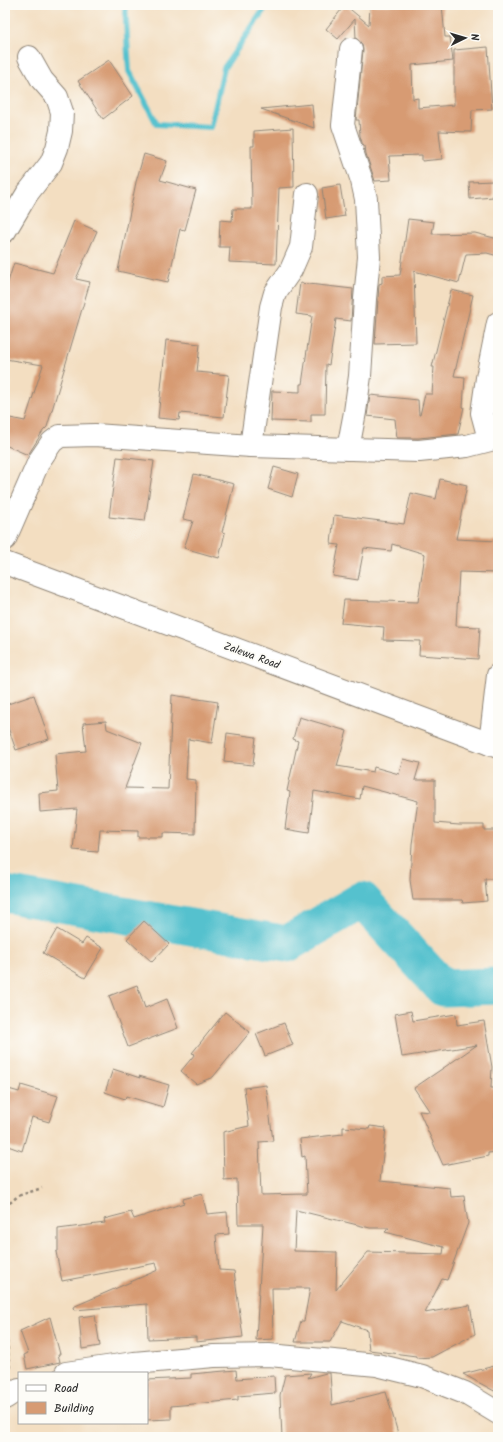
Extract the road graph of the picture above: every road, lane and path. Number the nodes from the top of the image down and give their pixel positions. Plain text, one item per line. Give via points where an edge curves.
1 (351, 48) dead end
2 (29, 56) dead end
3 (307, 194) dead end
4 (5, 231) edge
5 (498, 323) edge
6 (494, 439) edge
7 (251, 446) junction
8 (348, 449) junction
9 (5, 539) edge
10 (5, 563) edge
11 (498, 675) edge
12 (494, 745) edge
13 (42, 1188) dead end
14 (5, 1207) edge
15 (5, 1323) edge
16 (73, 1372) edge
17 (12, 1393) edge
18 (498, 1413) edge

1 - 8 main road via 343,125 366,199 369,257 360,376
2 - 4 main road via 42,80 57,97 62,112 61,131 51,163 27,194
3 - 7 main road via 301,247 291,270 275,293 271,307
5 - 6 main road via 482,413
6 - 8 main road via 467,446 419,450
7 - 8 main road
7 - 9 main road via 95,435 60,436 52,442 39,461
10 - 12 main road, Zalewa Road
11 - 12 main road
13 - 14 path via 18,1196
15 - 17 path
16 - 18 main road via 134,1363 214,1356 269,1355 377,1365 429,1378 465,1393

